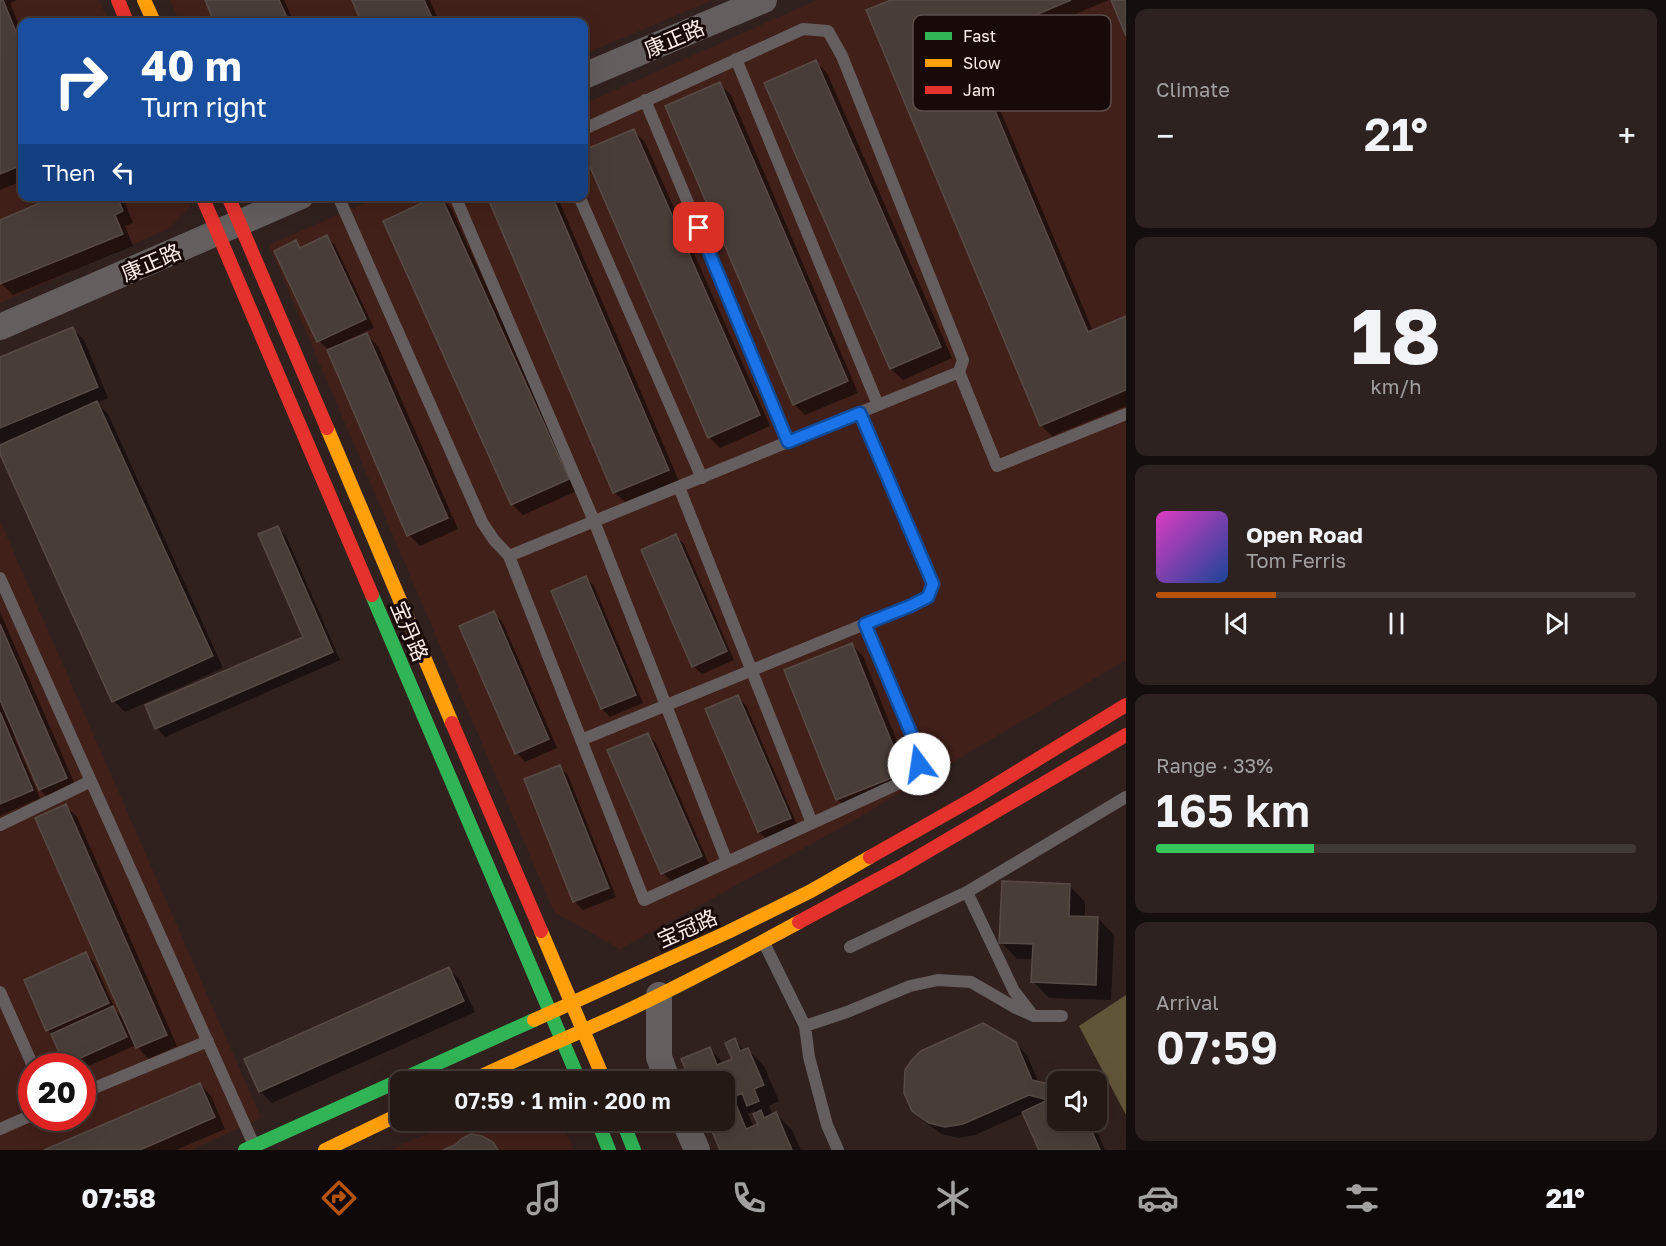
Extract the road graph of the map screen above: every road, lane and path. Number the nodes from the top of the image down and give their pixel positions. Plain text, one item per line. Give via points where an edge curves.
1 (118, 0) edge
2 (144, 0) edge
3 (764, 0) edge
4 (125, 18) edge
5 (152, 18) edge
6 (736, 59) junction
7 (588, 74) edge
8 (645, 100) junction
9 (588, 127) edge
10 (206, 201) edge
11 (228, 201) edge
12 (290, 201) edge
13 (340, 201) edge
14 (458, 201) edge
15 (581, 201) edge
16 (228, 228) junction
17 (0, 327) edge
18 (959, 372) junction
19 (878, 405) junction
20 (860, 413) junction
21 (1126, 414) edge
22 (788, 442) junction
23 (702, 478) junction
24 (679, 487) junction
25 (594, 521) junction
26 (509, 556) junction
27 (0, 578) edge
28 (865, 624) junction
29 (752, 670) junction
30 (665, 705) junction
31 (1126, 705) edge
32 (1126, 735) edge
33 (581, 740) junction
34 (91, 781) junction
35 (1126, 796) edge
36 (812, 823) junction
37 (0, 825) edge
38 (727, 862) junction
39 (967, 892) junction
40 (763, 942) junction
41 (850, 947) dead end
42 (0, 992) edge
43 (659, 995) junction
44 (572, 1002) junction
45 (550, 1012) junction
46 (1034, 1016) junction
47 (1062, 1016) dead end
48 (805, 1026) junction
49 (584, 1029) junction
50 (562, 1039) junction
51 (207, 1041) junction
52 (27, 1053) edge
53 (493, 1071) edge
54 (575, 1071) edge
55 (601, 1071) edge
56 (664, 1071) edge
57 (96, 1087) edge
58 (390, 1119) edge
59 (18, 1121) edge
60 (0, 1129) edge
61 (601, 1131) edge
62 (626, 1131) edge
63 (689, 1131) edge
64 (252, 1149) edge
65 (325, 1150) edge
66 (609, 1150) edge
67 (634, 1150) edge
68 (697, 1150) edge
69 (838, 1150) edge

1 - 4 street
2 - 5 street
3 - 7 street, 康正路
6 - 8 lane
6 - 18 lane via 803,29 828,31 842,57 963,360
6 - 19 lane
8 - 9 lane
8 - 22 lane
10 - 16 street, 宝丹路
11 - 16 street, 宝丹路
12 - 16 street, 康正路
13 - 26 lane via 482,522
14 - 25 lane
15 - 23 lane
16 - 17 street, 康正路
16 - 44 street, 宝丹路
16 - 45 street, 宝丹路
18 - 19 lane
18 - 21 lane via 997,466
19 - 20 lane
20 - 22 lane
20 - 28 lane via 933,584 928,597
22 - 23 lane
23 - 24 lane
24 - 25 lane
24 - 29 lane
25 - 26 lane
25 - 30 lane
26 - 33 lane
27 - 34 lane
28 - 29 lane
28 - 36 lane via 916,745 919,764 902,782
29 - 30 lane
29 - 36 lane
30 - 33 lane
30 - 38 lane
31 - 44 street, 宝冠路 via 811,891 728,933
32 - 40 street via 901,867
33 - 38 lane via 644,900
34 - 37 lane
34 - 51 lane
35 - 39 lane
36 - 38 lane
39 - 41 lane
39 - 46 lane via 1014,991
40 - 43 street
40 - 48 lane
42 - 52 lane
43 - 49 street
43 - 56 street via 659,1057
44 - 45 street, 宝冠路
44 - 49 street, 宝丹路
45 - 50 street, 宝丹路
45 - 64 street, 宝冠路
46 - 47 lane
46 - 48 lane via 970,982 938,980 910,986
48 - 69 lane via 827,1125
49 - 50 street
49 - 55 street, 宝丹路
50 - 53 street
50 - 54 street, 宝丹路
51 - 57 lane
51 - 64 lane
58 - 65 street
59 - 60 lane
61 - 66 street
62 - 67 street
63 - 68 street

